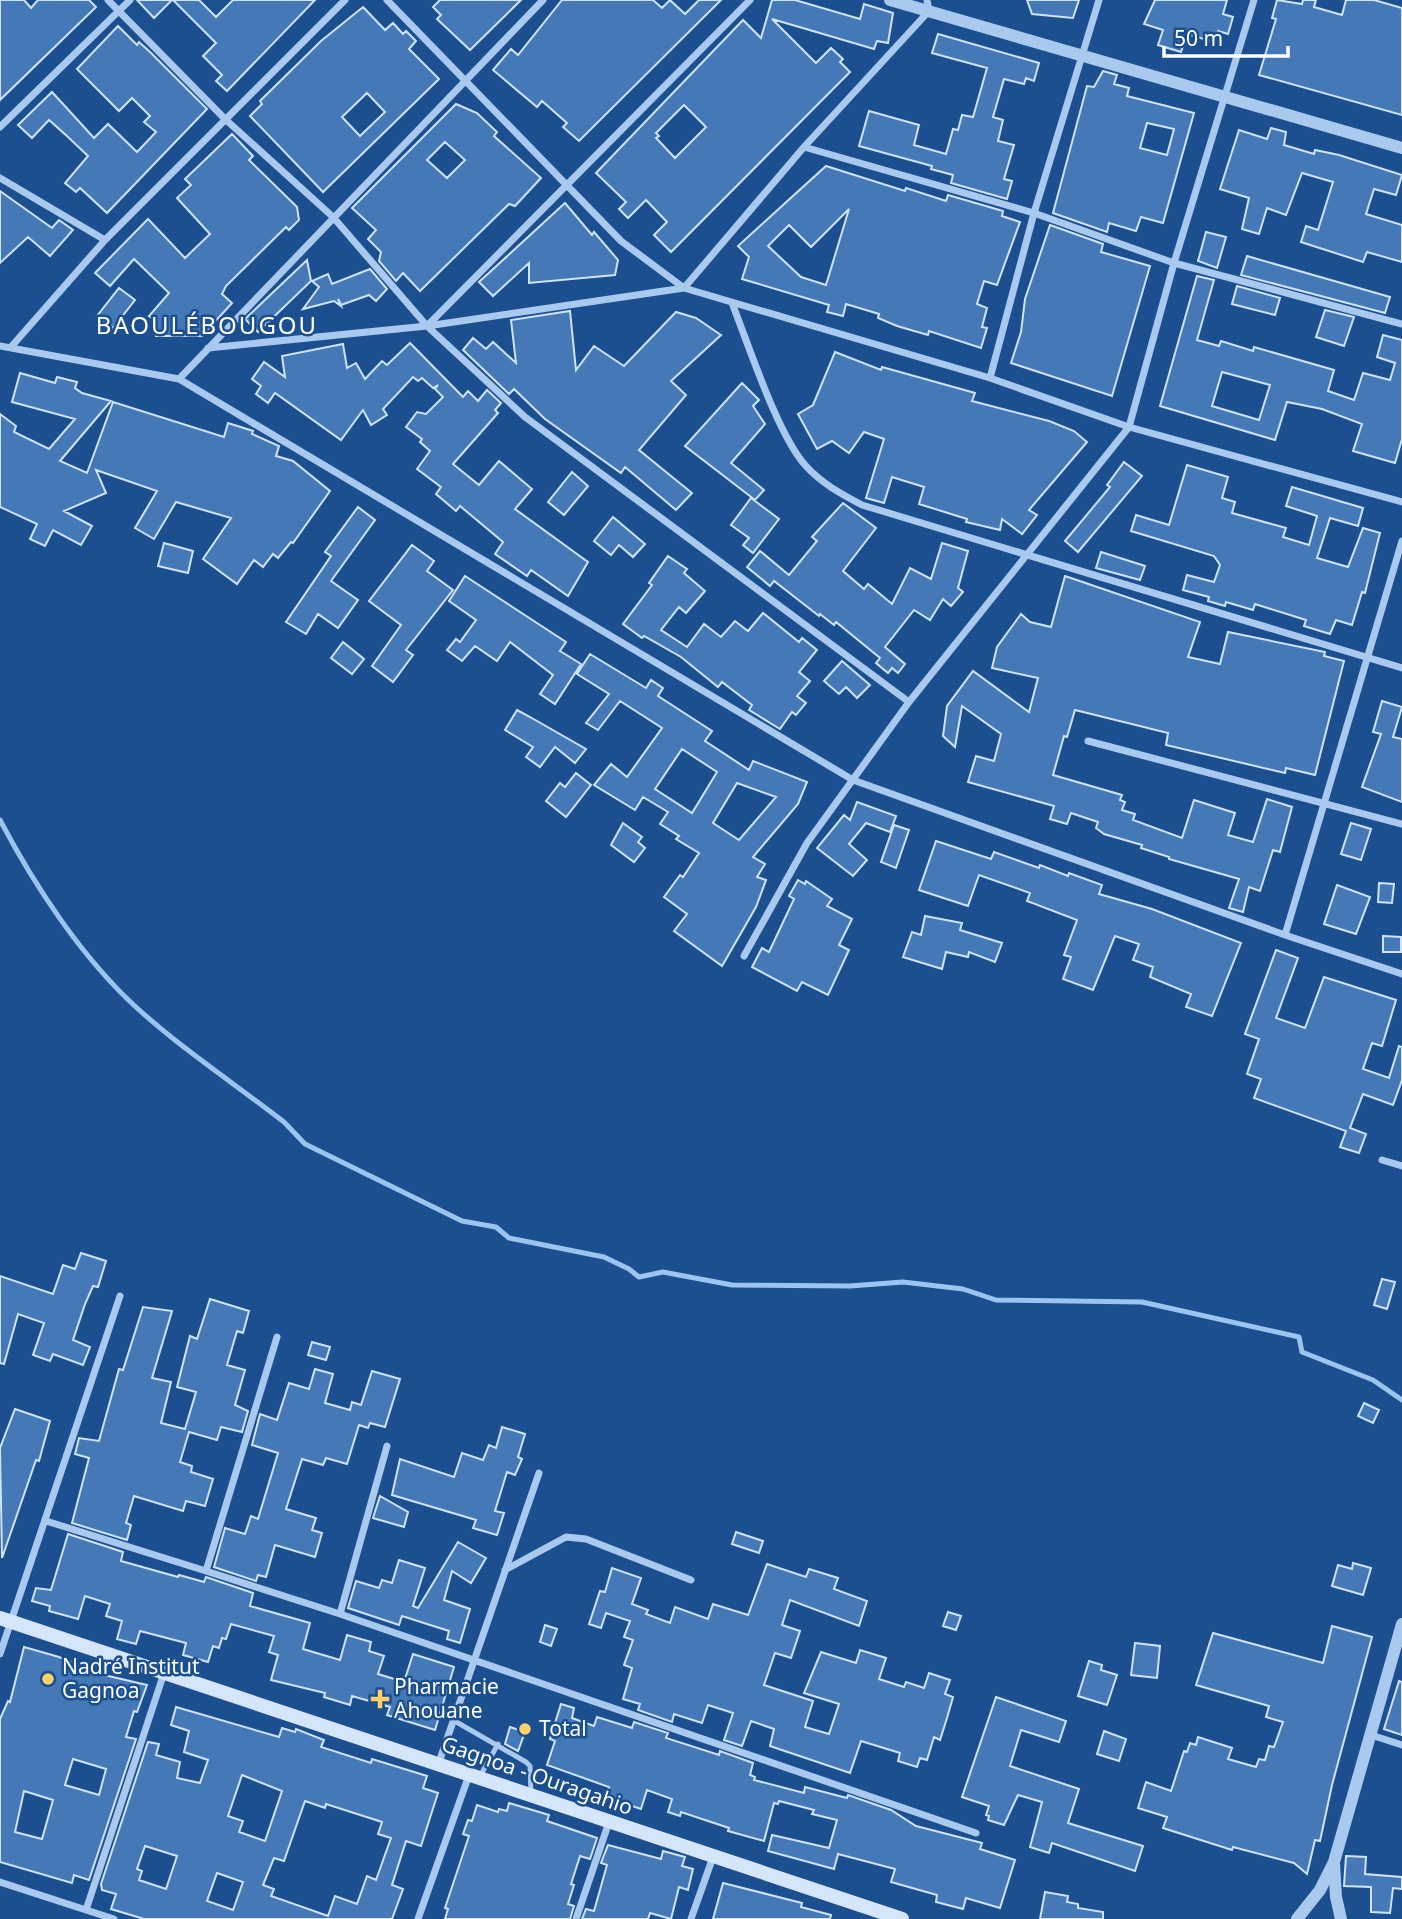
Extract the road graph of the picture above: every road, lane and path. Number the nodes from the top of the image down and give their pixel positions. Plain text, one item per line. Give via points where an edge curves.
1 (108, 0) edge
2 (130, 0) edge
3 (345, 0) edge
4 (387, 0) edge
5 (543, 0) edge
6 (750, 0) edge
7 (890, 0) edge
8 (1100, 0) edge
9 (1254, 0) edge
10 (928, 6) edge
11 (119, 11) junction
12 (1084, 56) junction
13 (464, 80) junction
14 (1226, 97) junction
15 (225, 119) junction
16 (0, 127) edge
17 (804, 147) junction
18 (1402, 148) edge
19 (0, 178) edge
20 (566, 184) junction
21 (1034, 213) junction
22 (332, 217) junction
23 (105, 240) junction
24 (1174, 263) junction
25 (684, 288) junction
26 (732, 303) junction
27 (1402, 324) edge
28 (427, 326) junction
29 (0, 346) edge
30 (11, 347) junction
31 (208, 348) junction
32 (990, 378) junction
33 (178, 379) junction
34 (1129, 427) junction
35 (1402, 502) edge
36 (1402, 541) edge
37 (1026, 556) junction
38 (1367, 658) junction
39 (1402, 668) edge
40 (909, 702) junction
41 (1088, 741) dead end
42 (853, 779) junction
43 (1323, 806) junction
44 (1402, 824) edge
45 (1284, 935) junction
46 (744, 956) dead end
47 (1402, 974) edge
48 (1382, 1160) dead end
49 (1402, 1166) edge
50 (120, 1296) dead end
51 (277, 1337) dead end
52 (387, 1446) dead end
53 (539, 1473) dead end
54 (46, 1521) junction
55 (505, 1570) junction
56 (206, 1571) junction
57 (691, 1580) dead end
58 (340, 1614) junction
59 (6, 1620) edge
60 (1402, 1624) edge
61 (0, 1654) edge
62 (474, 1662) junction
63 (164, 1673) junction
64 (453, 1720) junction
65 (1371, 1735) junction
66 (498, 1744) junction
67 (1402, 1745) edge
68 (438, 1765) junction
69 (474, 1776) junction
70 (532, 1796) junction
71 (609, 1822) junction
72 (976, 1833) dead end
73 (713, 1857) junction
74 (1334, 1862) junction
75 (0, 1882) edge
76 (86, 1910) junction
77 (894, 1918) edge
78 (114, 1919) edge
79 (418, 1919) edge
80 (576, 1919) edge
81 (691, 1919) edge
82 (1297, 1919) edge
83 (1341, 1919) edge

1 - 11 street
2 - 11 street
3 - 15 street
4 - 13 street
5 - 13 street
6 - 20 street
7 - 10 street
8 - 12 street
9 - 14 street
10 - 12 street
10 - 17 street
11 - 15 street
11 - 16 street
12 - 14 street
12 - 21 street
13 - 20 street
13 - 22 street
14 - 18 street
14 - 24 street
15 - 22 street
15 - 23 street
17 - 21 street
17 - 25 street
19 - 23 street
20 - 25 street via 621,241
20 - 28 street
21 - 24 street
21 - 32 street
22 - 28 street
22 - 31 street
23 - 30 street
24 - 27 street
24 - 34 street
25 - 26 street
25 - 28 street
26 - 32 street
26 - 37 street via 789,442 817,477 862,505
28 - 31 street
28 - 40 street via 525,416
29 - 30 street
30 - 33 street
31 - 33 street
32 - 34 street
33 - 42 street
34 - 35 street
34 - 37 street
36 - 38 street
37 - 38 street
37 - 40 street
38 - 39 street
38 - 43 street
40 - 42 street
41 - 43 street
42 - 45 street
42 - 46 street via 807,843
43 - 44 street
43 - 45 street
45 - 47 street
48 - 49 street
50 - 54 street
51 - 56 street
52 - 58 street
53 - 55 street
54 - 56 street
54 - 59 street
55 - 57 street via 566,1537 586,1539
55 - 62 street
56 - 58 street
58 - 62 street
59 - 61 street
59 - 63 main road, Gagnoa - Ouragahio
60 - 65 street
62 - 64 street
62 - 72 street
63 - 68 main road, Gagnoa - Ouragahio
63 - 76 street
64 - 66 lane
64 - 68 street
65 - 67 street
65 - 74 street
66 - 69 lane
66 - 70 lane via 530,1766
68 - 69 main road, Gagnoa - Ouragahio
69 - 70 main road, Gagnoa - Ouragahio
69 - 79 street
70 - 71 main road, Gagnoa - Ouragahio
71 - 73 main road, Gagnoa - Ouragahio
71 - 80 street
73 - 77 main road, Gagnoa - Ouragahio
73 - 81 street
74 - 82 street via 1320,1890
74 - 83 street
75 - 76 street
76 - 78 street

